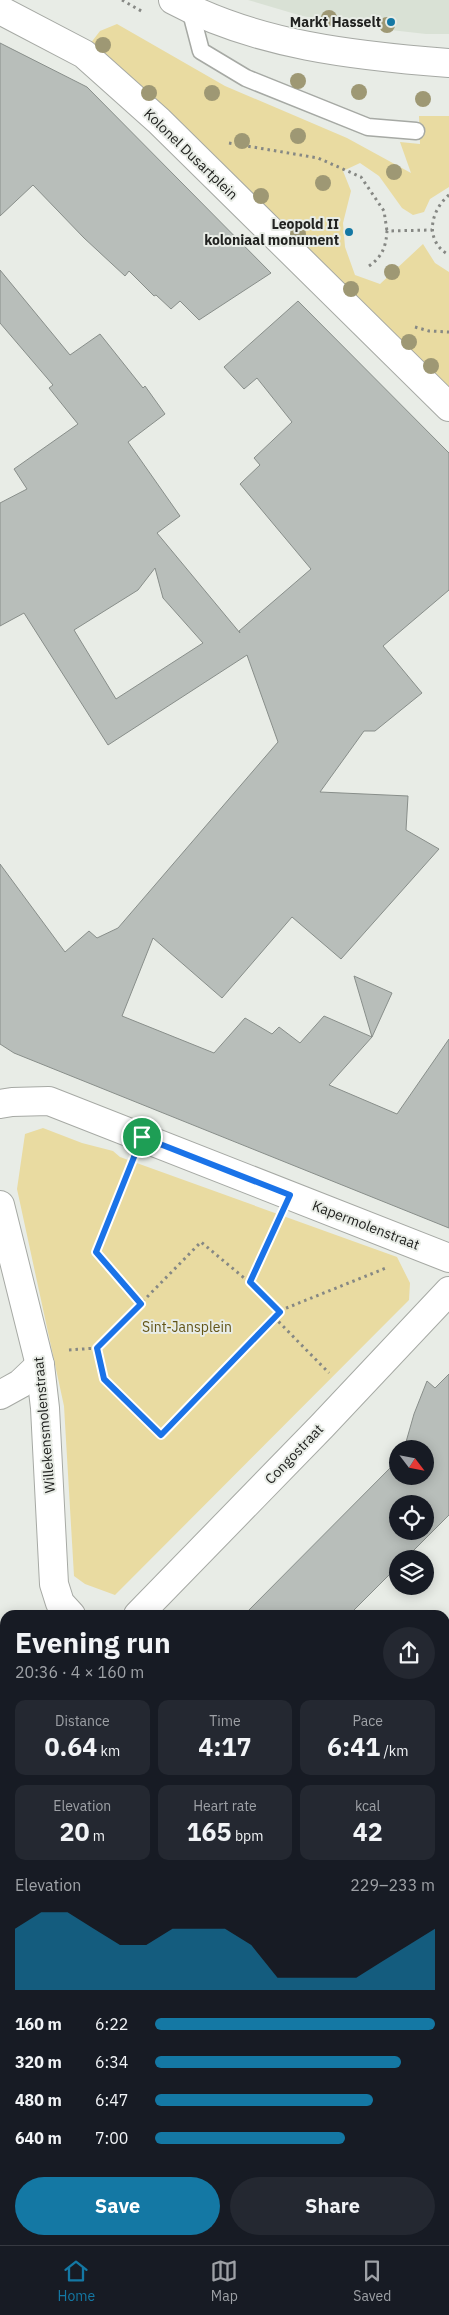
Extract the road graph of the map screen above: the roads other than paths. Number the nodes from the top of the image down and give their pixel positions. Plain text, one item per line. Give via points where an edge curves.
1 (181, 5) edge
2 (0, 10) edge
3 (449, 63) edge
4 (416, 131) dead end
5 (449, 407) edge
6 (0, 1104) edge
7 (0, 1205) edge
8 (440, 1254) edge
9 (449, 1291) edge
10 (39, 1359) junction
11 (0, 1395) edge
12 (67, 1610) edge
13 (143, 1610) edge

1 - 3 street via 271,38 358,54
1 - 4 lane via 201,51 246,78 368,127
2 - 5 street, Kolonel Dusartplein via 84,54 188,151
6 - 8 street, Kapermolenstraat via 48,1101
7 - 10 street, Willekensmolenstraat
9 - 13 street, Congostraat
10 - 11 street via 20,1384
10 - 12 street, Willekensmolenstraat via 45,1408 54,1584 60,1602

